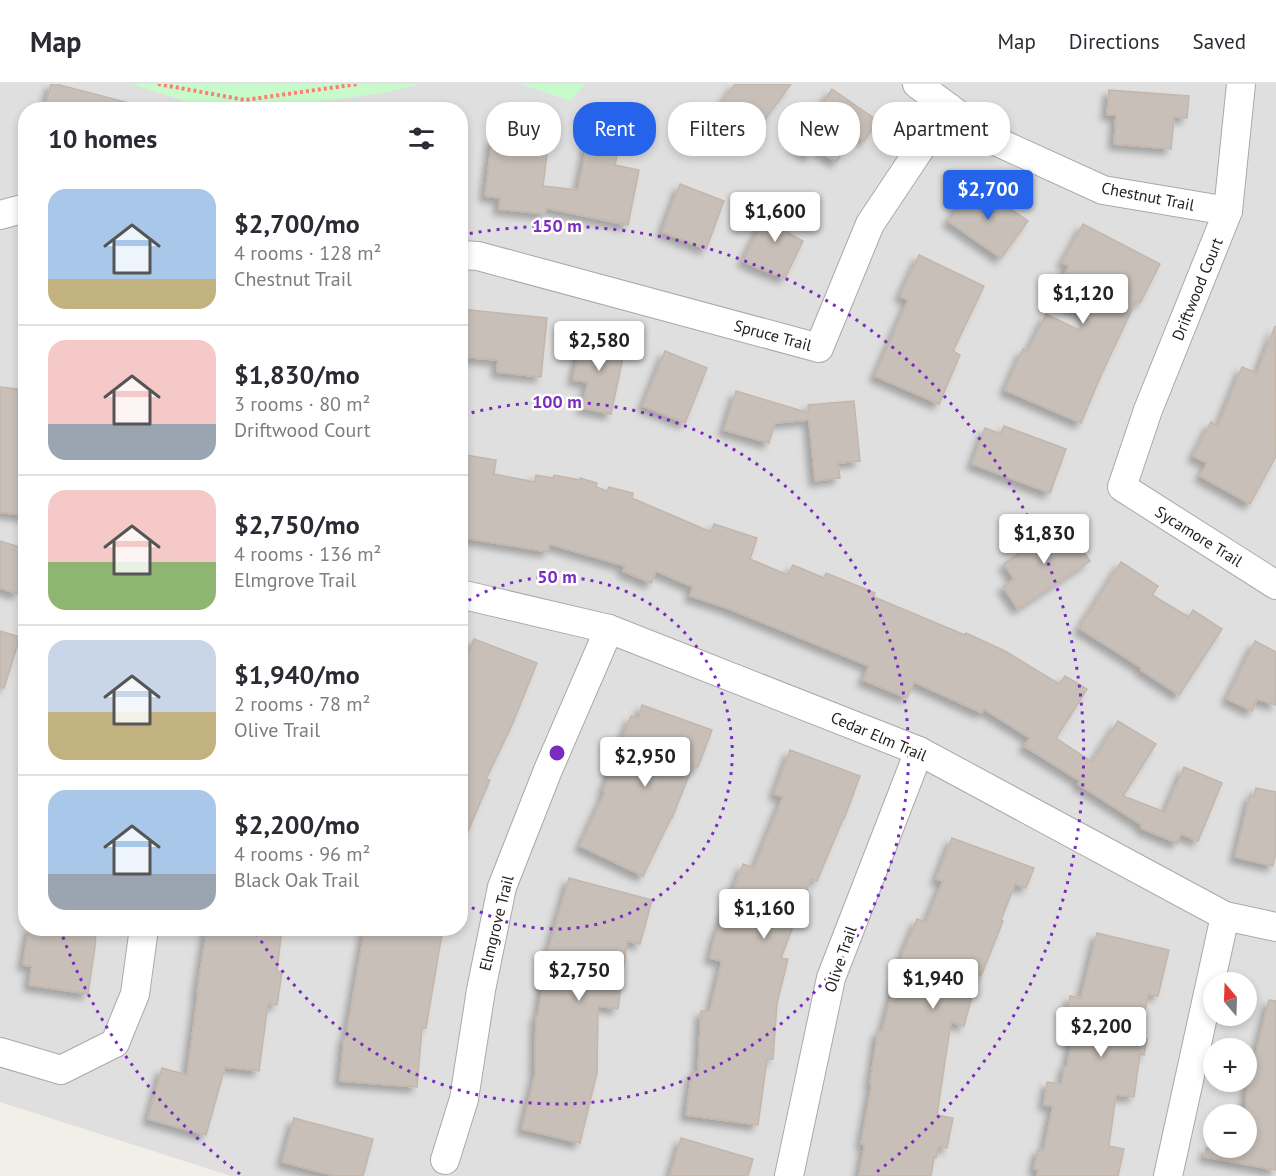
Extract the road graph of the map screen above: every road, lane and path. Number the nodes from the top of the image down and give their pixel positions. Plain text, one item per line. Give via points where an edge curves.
1 (158, 84) edge
2 (358, 84) edge
3 (917, 84) edge
4 (1241, 84) edge
5 (941, 102) edge
6 (1010, 148) edge
7 (915, 156) edge
8 (18, 210) edge
9 (1228, 211) junction
10 (0, 215) edge
11 (468, 255) edge
12 (1122, 487) joint
13 (1276, 585) edge
14 (468, 596) edge
15 (609, 629) junction
16 (919, 751) junction
17 (1225, 916) junction
18 (1276, 927) edge
19 (143, 936) edge
20 (0, 1052) edge
21 (445, 1160) dead end
22 (789, 1176) edge
23 (1168, 1176) edge

1 - 2 path via 245,100
3 - 5 street, Chestnut Trail
4 - 9 street, Driftwood Court
6 - 9 street, Chestnut Trail via 1103,190
7 - 11 street, Spruce Trail via 870,224 819,348
8 - 10 street
9 - 12 street, Driftwood Court via 1148,410
12 - 13 street, Sycamore Trail
14 - 15 street, Cedar Elm Trail
15 - 16 street, Cedar Elm Trail
15 - 21 street, Elmgrove Trail via 502,887 464,1099
16 - 17 street, Cedar Elm Trail
16 - 22 street, Olive Trail via 831,978
17 - 18 street, Cedar Elm Trail
17 - 23 street
19 - 20 street via 135,994 115,1043 61,1070

